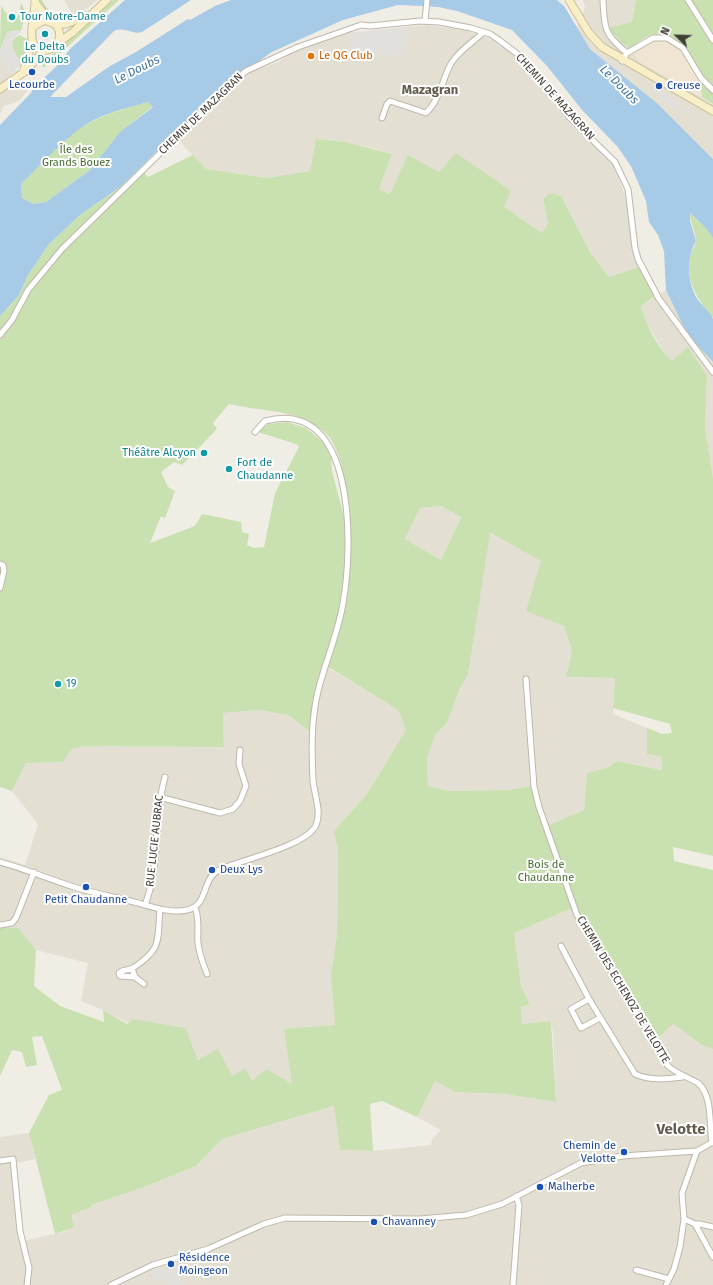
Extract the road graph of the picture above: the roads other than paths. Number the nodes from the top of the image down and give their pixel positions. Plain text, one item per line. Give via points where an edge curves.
1 (107, 0) edge
2 (427, 0) edge
3 (569, 0) edge
4 (603, 0) edge
5 (688, 0) edge
6 (35, 1) edge
7 (94, 12) junction
8 (48, 20) junction
9 (424, 21) junction
10 (55, 24) junction
11 (33, 27) junction
12 (484, 32) junction
13 (713, 40) edge
14 (32, 42) junction
15 (58, 43) junction
16 (44, 50) junction
17 (627, 53) junction
18 (622, 61) junction
19 (23, 73) junction
20 (1, 89) edge
21 (713, 90) edge
22 (713, 111) edge
23 (382, 118) dead end
24 (0, 335) edge
25 (713, 372) edge
26 (255, 432) dead end
27 (0, 564) edge
28 (0, 588) edge
29 (526, 679) dead end
30 (240, 750) dead end
31 (164, 777) dead end
32 (159, 797) junction
33 (0, 862) edge
34 (34, 872) junction
35 (145, 905) junction
36 (195, 908) junction
37 (160, 909) junction
38 (0, 925) edge
39 (561, 946) dead end
40 (132, 969) junction
41 (207, 974) dead end
42 (135, 977) junction
43 (144, 984) dead end
44 (589, 999) junction
45 (600, 1018) junction
46 (683, 1077) junction
47 (712, 1142) edge
48 (697, 1151) junction
49 (0, 1161) edge
50 (516, 1196) junction
51 (684, 1219) junction
52 (695, 1224) junction
53 (713, 1227) edge
54 (713, 1256) edge
55 (636, 1270) dead end
56 (670, 1279) junction
57 (27, 1285) edge
58 (111, 1285) edge
59 (513, 1285) edge
60 (666, 1285) edge

1 - 7 main road
2 - 9 street
3 - 18 main road via 595,40
4 - 17 street via 606,31
5 - 13 street
6 - 8 main road
6 - 11 main road
7 - 10 main road via 66,24
7 - 15 main road
8 - 10 main road
8 - 11 main road via 40,21
9 - 12 street, CHEMIN DE MAZAGRAN via 452,24
9 - 24 street, CHEMIN DE MAZAGRAN via 361,25 298,46 246,71 62,249 28,290 12,320
10 - 15 main road via 60,35
11 - 14 main road
12 - 23 street via 455,58 441,90 426,113 390,101
12 - 25 street, CHEMIN DE MAZAGRAN via 520,56 570,118 615,162 628,189 638,259 659,299
14 - 16 main road
14 - 19 main road
15 - 16 main road
16 - 19 main road
17 - 18 street
17 - 21 street via 653,38 667,38 684,48 701,78
18 - 22 main road
19 - 20 main road
26 - 36 street via 265,421 285,418 319,431 334,457 344,494 349,536 343,604 324,668 314,714 313,782 317,823 311,834 304,838 215,871 208,879
27 - 28 street via 3,565 4,571
29 - 46 street, CHEMIN DES ECHENOZ DE VELOTTE via 534,787 577,915 663,1059
30 - 32 street via 239,764 246,786 240,801 233,809 220,813
31 - 32 street, RUE LUCIE AUBRAC
32 - 35 street, RUE LUCIE AUBRAC via 153,881
33 - 34 street
34 - 35 street via 77,888
34 - 38 street via 16,918 12,923
35 - 37 street
36 - 37 street via 179,911
36 - 41 street via 198,915 198,944
37 - 40 street via 156,948
39 - 44 street
40 - 42 street
40 - 42 street via 120,971 118,974 128,978
42 - 43 street
44 - 45 street
44 - 45 street via 571,1009 582,1028
45 - 46 street via 635,1074 667,1079
46 - 47 street, CHEMIN DES ECHENOZ DE VELOTTE via 702,1085 708,1096
47 - 48 street
48 - 50 street via 623,1156 581,1163
48 - 51 street via 682,1193
49 - 57 street via 13,1159 20,1231 29,1268
50 - 58 street via 480,1212 445,1218 285,1218 264,1224 208,1249 153,1265
50 - 59 street via 519,1205
51 - 52 street
51 - 56 street via 680,1247
52 - 53 street
52 - 54 street
55 - 56 street
56 - 60 street

